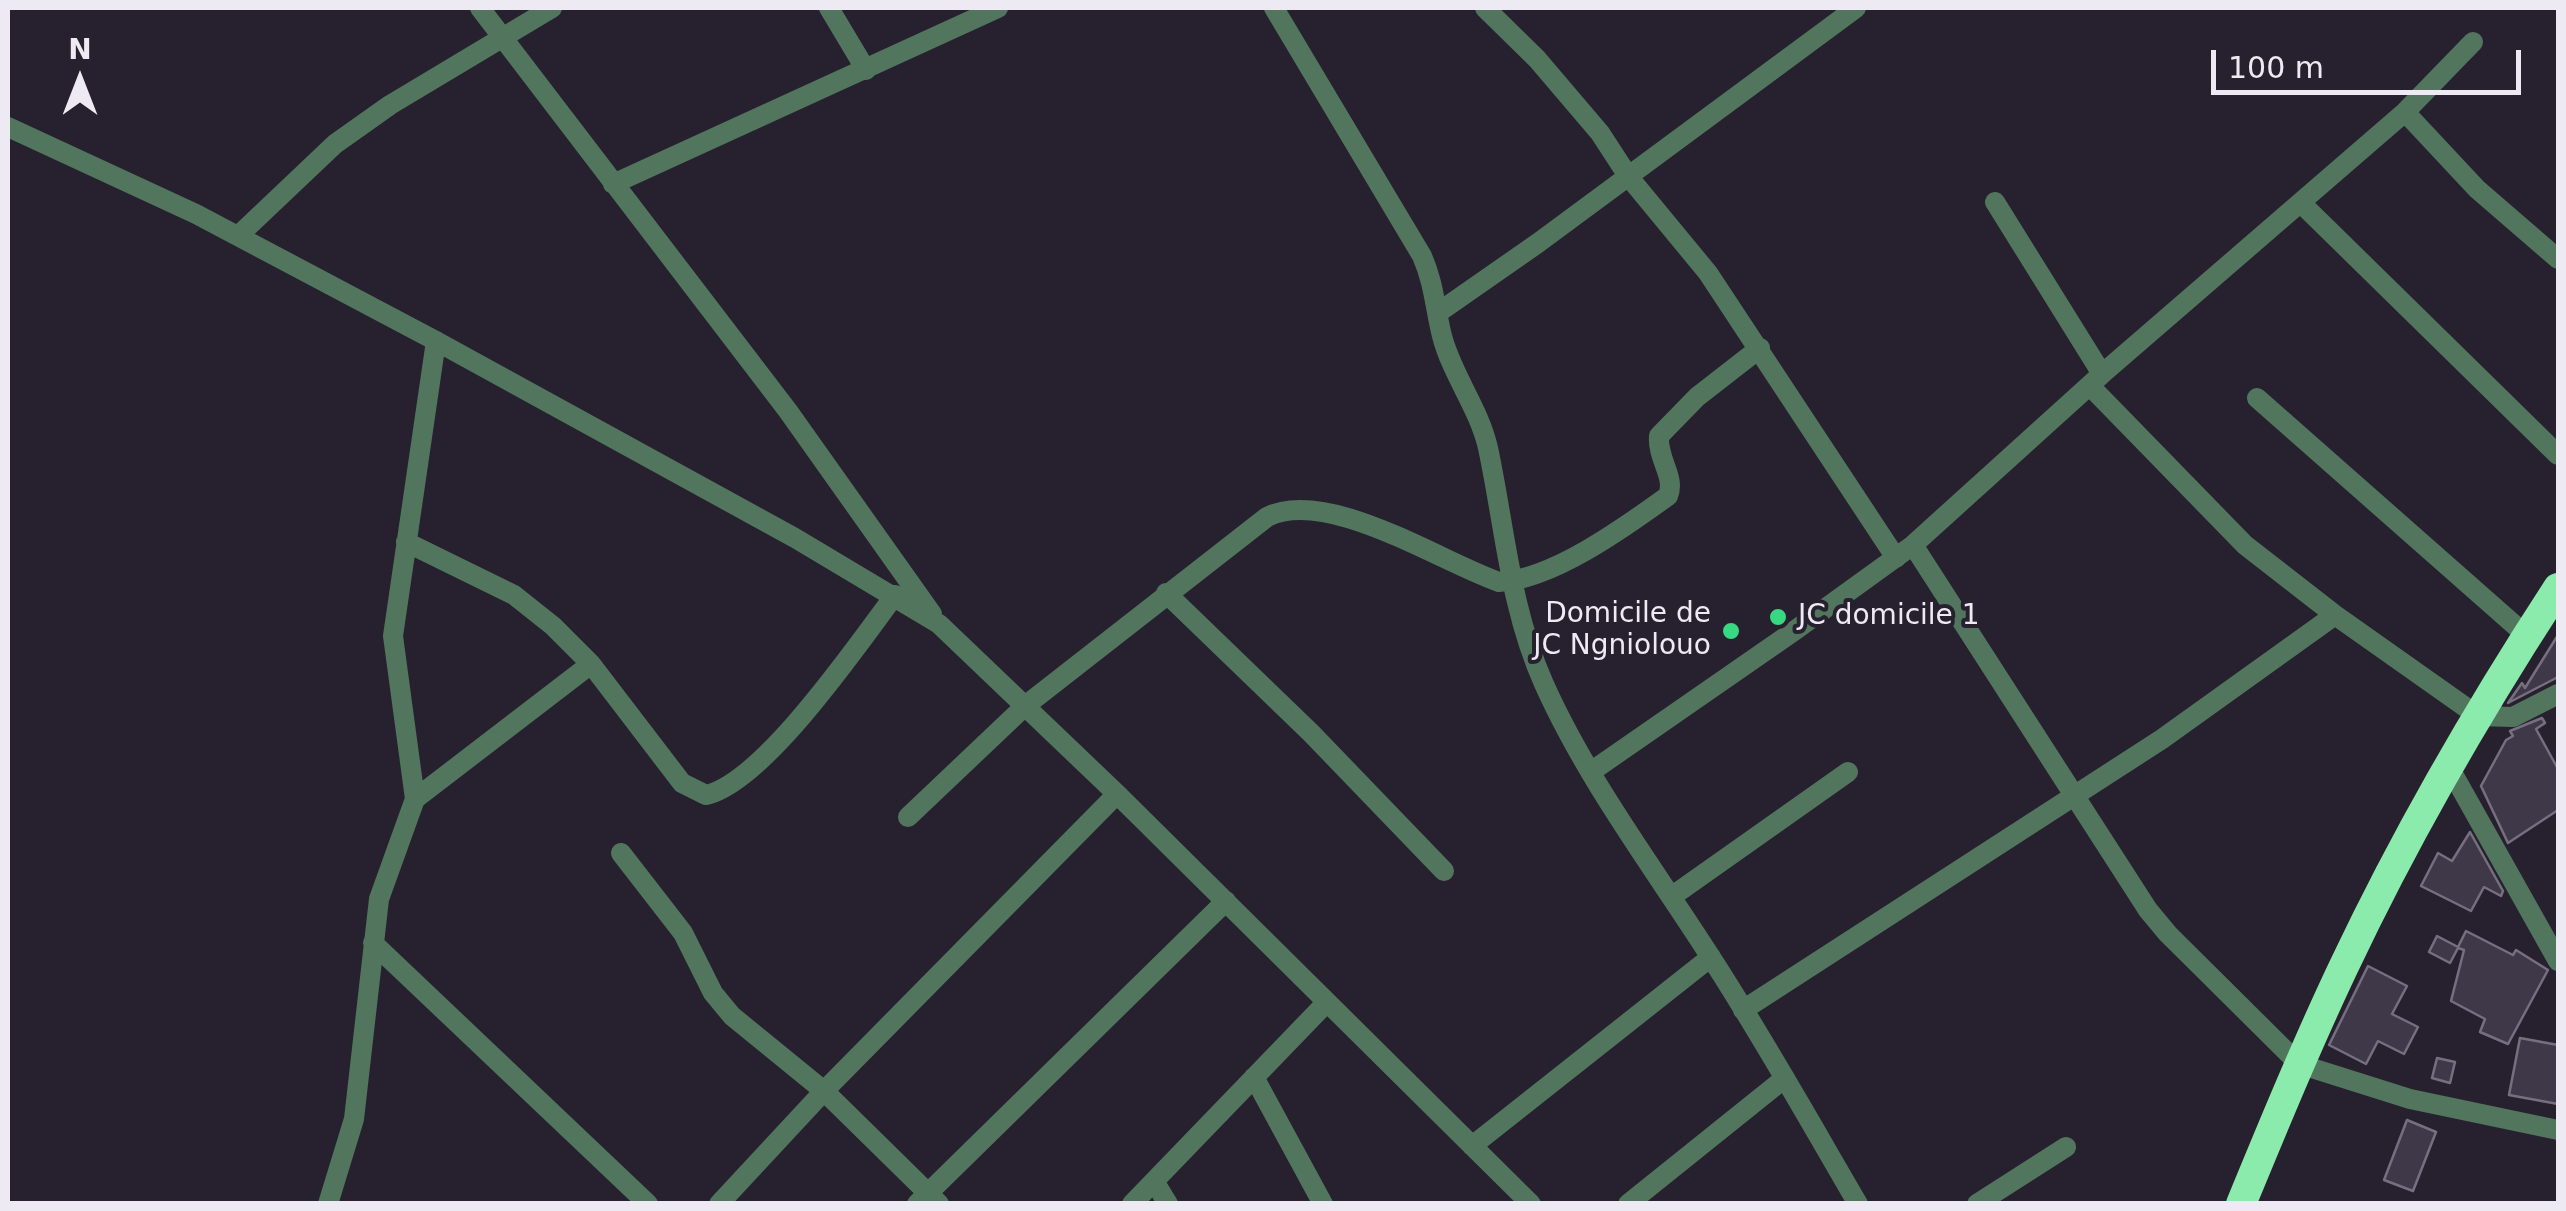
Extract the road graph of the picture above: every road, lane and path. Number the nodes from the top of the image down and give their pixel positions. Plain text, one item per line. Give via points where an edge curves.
1 (480, 8) edge
2 (552, 8) edge
3 (829, 8) edge
4 (998, 8) edge
5 (1274, 8) edge
6 (1485, 8) edge
7 (1841, 11) edge
8 (501, 35) junction
9 (2474, 42) dead end
10 (866, 70) junction
11 (2405, 112) junction
12 (8, 127) edge
13 (1628, 176) junction
14 (613, 184) junction
15 (1995, 202) dead end
16 (2302, 204) junction
17 (238, 236) junction
18 (2558, 258) edge
19 (1439, 312) junction
20 (436, 341) junction
21 (1760, 348) junction
22 (2096, 380) junction
23 (2257, 398) dead end
24 (2558, 455) edge
25 (406, 542) junction
26 (1914, 545) junction
27 (1896, 558) junction
28 (1510, 581) junction
29 (2558, 588) edge
30 (1166, 593) junction
31 (895, 594) junction
32 (2335, 615) junction
33 (939, 624) junction
34 (2527, 636) junction
35 (591, 664) junction
36 (2558, 694) edge
37 (1025, 706) junction
38 (2478, 716) junction
39 (2449, 767) junction
40 (1592, 771) junction
41 (1848, 772) dead end
42 (1117, 794) junction
43 (2074, 796) junction
44 (415, 800) junction
45 (908, 817) dead end
46 (621, 853) dead end
47 (1444, 872) dead end
48 (1671, 897) junction
49 (1226, 901) junction
50 (373, 943) junction
51 (1711, 956) junction
52 (2558, 961) edge
53 (1327, 1002) junction
54 (1743, 1010) junction
55 (2299, 1064) junction
56 (1254, 1078) junction
57 (1784, 1078) junction
58 (824, 1092) junction
59 (2558, 1130) edge
60 (1472, 1146) junction
61 (2066, 1147) dead end
62 (1154, 1180) junction
63 (928, 1200) edge
64 (1856, 1203) edge
65 (328, 1204) edge
66 (648, 1204) edge
67 (718, 1204) edge
68 (1132, 1204) edge
69 (1168, 1204) edge
70 (1323, 1204) edge
71 (1531, 1204) edge
72 (1628, 1204) edge
73 (1977, 1204) edge
74 (2241, 1204) edge

1 - 8 street
2 - 8 street
3 - 10 street
4 - 10 street
5 - 19 street via 1422,256
6 - 13 street via 1537,59
7 - 13 street
8 - 14 street
8 - 17 street via 335,144
9 - 11 street
10 - 14 street
11 - 16 street
11 - 18 street via 2476,189
12 - 17 street
13 - 19 street
13 - 21 street
14 - 33 street via 845,487
15 - 22 street
16 - 22 street
16 - 24 street
17 - 20 street
19 - 28 street via 1443,338 1487,445
20 - 25 street
20 - 31 street
21 - 27 street
21 - 28 street via 1659,436 1668,496 1592,548
22 - 26 street
22 - 32 street via 2246,545
23 - 34 street
25 - 35 street via 514,595
25 - 44 street via 393,636
26 - 27 street
26 - 43 street
27 - 40 street
28 - 30 street via 1481,576 1374,526 1301,508 1267,517
28 - 40 street via 1544,685
29 - 34 highway
30 - 37 street
30 - 47 street
31 - 33 street
31 - 35 street via 798,722 730,786 706,795 682,784
32 - 38 street
32 - 43 street
33 - 37 street
34 - 38 highway
35 - 44 street
36 - 38 street via 2512,717
37 - 42 street
37 - 45 street
38 - 39 highway
39 - 52 street
39 - 55 highway
40 - 48 street
41 - 48 street
42 - 49 street
42 - 58 street
43 - 54 street
43 - 55 street via 2168,934
44 - 50 street via 378,900
46 - 58 street via 683,933 712,993
48 - 51 street
49 - 53 street
49 - 63 street
50 - 65 street via 354,1119
50 - 66 street
51 - 54 street
51 - 60 street
53 - 56 street
53 - 60 street
54 - 57 street
55 - 59 street via 2410,1099
55 - 74 highway
56 - 62 street
56 - 70 street
57 - 64 street
57 - 72 street
58 - 63 street
58 - 67 street
60 - 71 street
61 - 73 street
62 - 68 street
62 - 69 street

